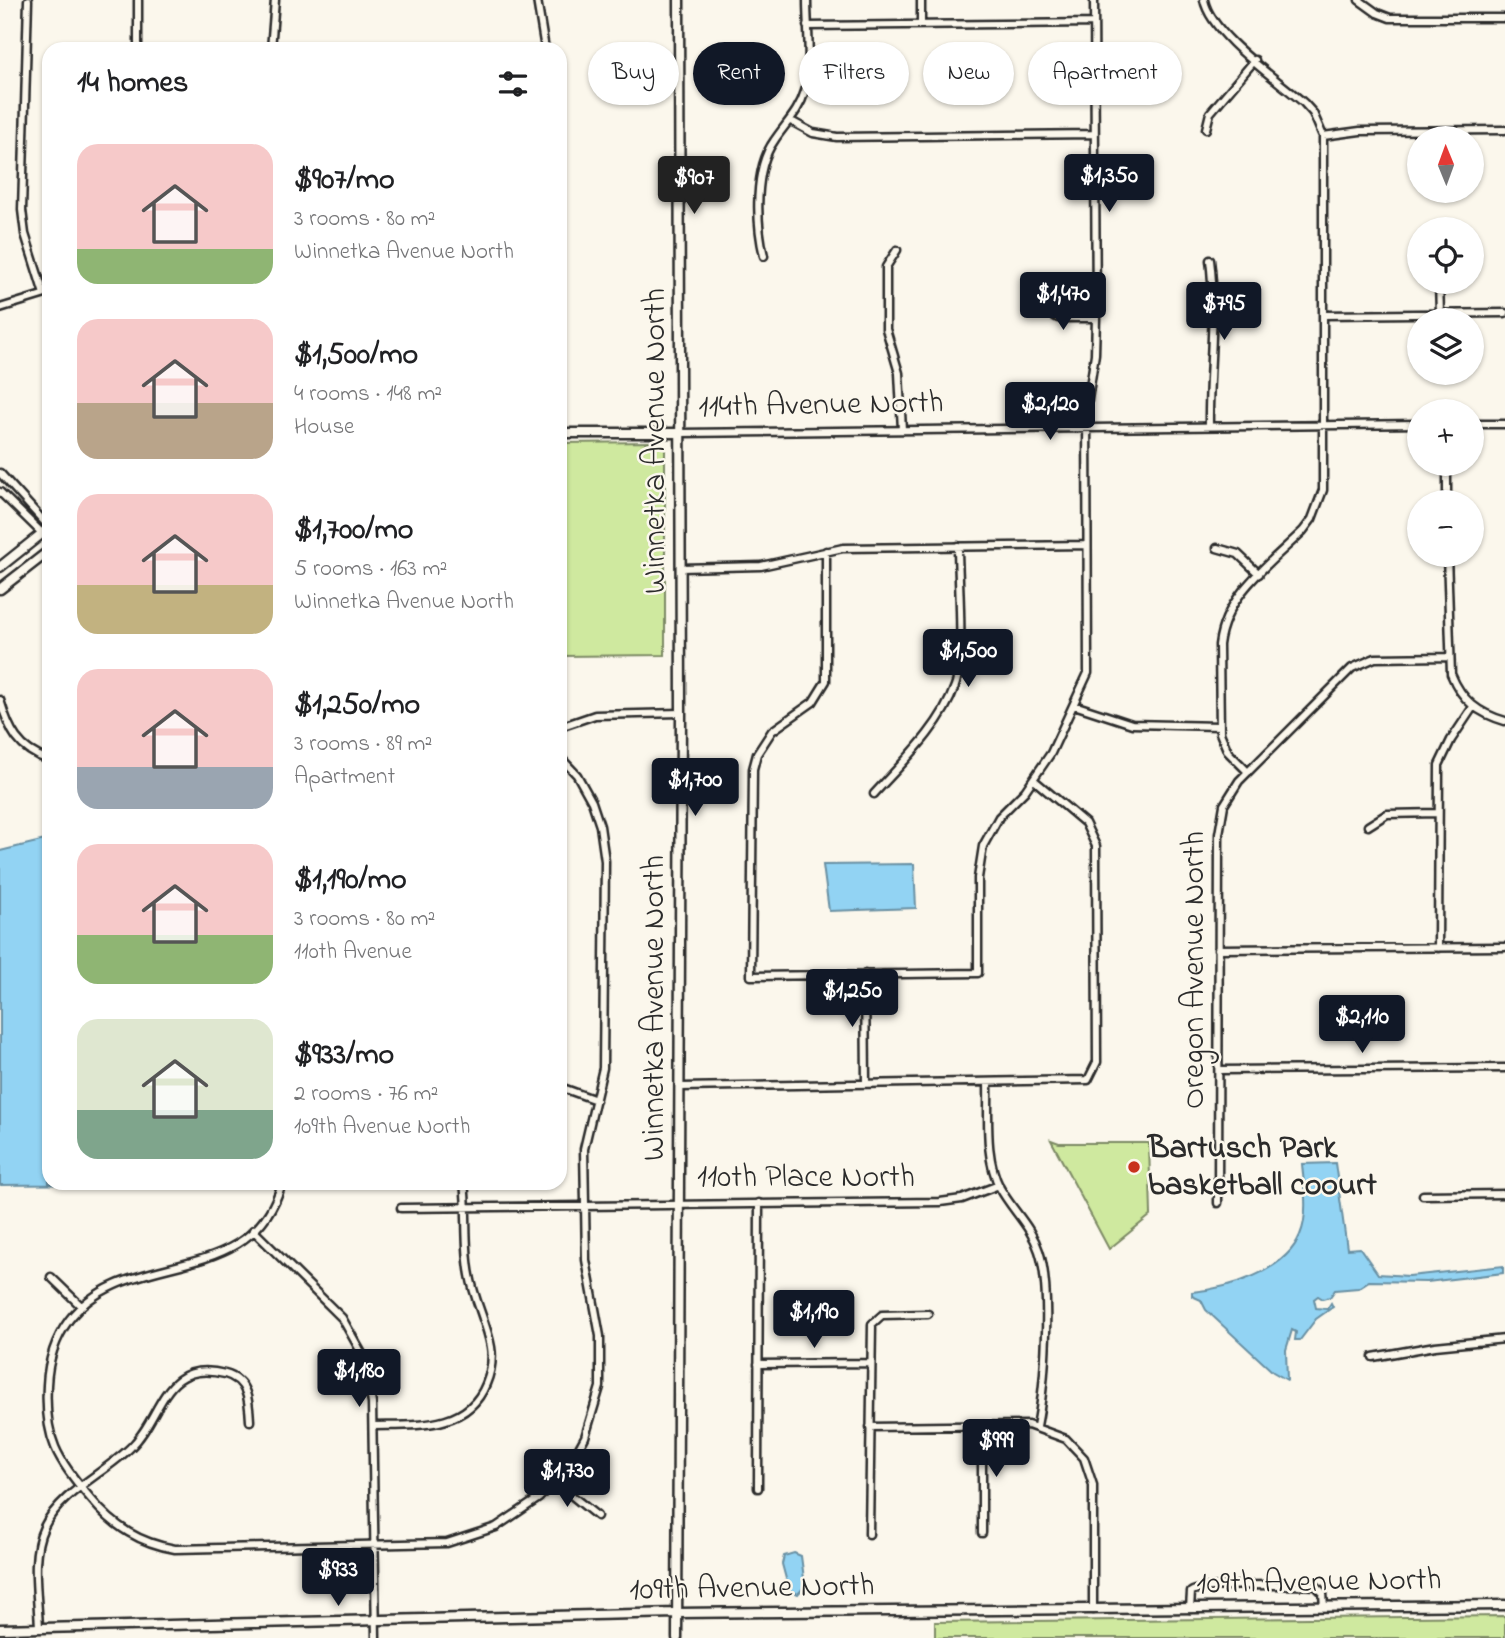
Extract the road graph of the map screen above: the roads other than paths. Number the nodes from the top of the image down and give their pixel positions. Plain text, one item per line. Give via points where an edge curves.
1 (28, 0) edge
2 (138, 0) edge
3 (275, 0) edge
4 (537, 0) edge
5 (679, 0) edge
6 (807, 0) edge
7 (921, 0) edge
8 (1094, 0) edge
9 (1204, 0) edge
10 (1361, 1) edge
11 (1505, 18) edge
12 (1094, 23) junction
13 (921, 25) junction
14 (807, 26) junction
15 (138, 42) edge
16 (272, 42) edge
17 (544, 42) edge
18 (1255, 60) junction
19 (791, 121) junction
20 (1206, 129) dead end
21 (1505, 130) edge
22 (1094, 134) junction
23 (1323, 136) junction
24 (897, 250) dead end
25 (764, 256) dead end
26 (1210, 260) dead end
27 (42, 282) edge
28 (42, 294) edge
29 (0, 308) edge
30 (1040, 308) dead end
31 (1484, 313) edge
32 (1505, 313) edge
33 (1407, 314) edge
34 (1324, 315) junction
35 (1096, 318) junction
36 (1407, 424) edge
37 (1484, 424) edge
38 (1505, 424) edge
39 (1324, 425) junction
40 (1209, 426) junction
41 (1087, 428) junction
42 (902, 430) junction
43 (567, 433) edge
44 (680, 433) junction
45 (0, 473) edge
46 (0, 492) edge
47 (42, 519) edge
48 (41, 534) joint
49 (1087, 545) junction
50 (958, 547) junction
51 (1217, 548) dead end
52 (827, 551) junction
53 (42, 556) edge
54 (1447, 567) edge
55 (0, 568) edge
56 (681, 568) junction
57 (1259, 574) junction
58 (0, 589) edge
59 (1448, 657) junction
60 (0, 700) edge
61 (1074, 705) junction
62 (1473, 707) junction
63 (681, 713) junction
64 (1505, 722) edge
65 (567, 725) edge
66 (1219, 726) junction
67 (42, 757) edge
68 (567, 764) edge
69 (1247, 771) junction
70 (1034, 780) junction
71 (874, 794) dead end
72 (1437, 813) junction
73 (1368, 826) dead end
74 (1505, 947) edge
75 (1438, 948) junction
76 (1219, 949) junction
77 (865, 974) junction
78 (1505, 1068) edge
79 (1219, 1070) junction
80 (988, 1083) junction
81 (866, 1084) junction
82 (680, 1087) junction
83 (567, 1090) edge
84 (596, 1100) junction
85 (999, 1185) junction
86 (279, 1190) edge
87 (464, 1190) edge
88 (1505, 1194) edge
89 (1423, 1195) dead end
90 (760, 1203) junction
91 (1218, 1203) dead end
92 (679, 1204) junction
93 (585, 1205) junction
94 (465, 1207) junction
95 (401, 1208) dead end
96 (253, 1230) junction
97 (51, 1277) dead end
98 (80, 1305) junction
99 (929, 1314) dead end
100 (1505, 1339) edge
101 (1373, 1357) dead end
102 (870, 1363) junction
103 (758, 1364) junction
104 (250, 1421) dead end
105 (982, 1425) junction
106 (373, 1426) junction
107 (1037, 1426) junction
108 (870, 1427) junction
109 (555, 1482) junction
110 (81, 1488) junction
111 (758, 1488) dead end
112 (597, 1516) dead end
113 (982, 1533) dead end
114 (869, 1534) dead end
115 (375, 1546) junction
116 (1505, 1605) edge
117 (1324, 1608) junction
118 (1190, 1609) junction
119 (1093, 1610) junction
120 (677, 1613) junction
121 (376, 1621) junction
122 (39, 1628) junction
123 (0, 1629) edge
124 (376, 1638) edge
125 (677, 1638) edge

1 - 27 street via 22,210 25,234
2 - 15 street
3 - 16 street
4 - 17 street
5 - 44 street, Winnetka Avenue North
6 - 14 street
7 - 13 street
8 - 12 street
9 - 18 street via 1214,22
10 - 11 street via 1390,18
12 - 13 street
12 - 22 street
13 - 14 street
14 - 19 street via 805,89
18 - 20 street via 1210,113
18 - 23 street via 1313,113
19 - 22 street via 813,133 837,138
19 - 25 street via 774,141 762,169 760,241
21 - 23 street via 1360,131
22 - 35 street
23 - 34 street
24 - 42 street via 887,267 886,329 899,373
26 - 40 street
28 - 29 street
30 - 35 street via 1058,318
31 - 32 street
33 - 34 street
34 - 39 street
35 - 41 street
36 - 39 street, 114th Avenue North
37 - 38 street
39 - 40 street, 114th Avenue North
39 - 57 street via 1325,475 1319,505 1303,531
40 - 41 street, 114th Avenue North
41 - 42 street, 114th Avenue North
41 - 49 street
42 - 44 street, 114th Avenue North
43 - 44 street, 114th Avenue North
44 - 56 street, Winnetka Avenue North
45 - 47 street
46 - 48 street
48 - 55 street
49 - 50 street
49 - 61 street via 1089,664
50 - 52 street
50 - 71 street via 955,686 932,725
51 - 57 street via 1238,554
52 - 56 street via 761,566
52 - 77 street via 826,681 813,702 772,731 753,769 751,976
53 - 58 street
54 - 59 street
56 - 63 street, Winnetka Avenue North
57 - 66 street via 1232,603 1220,631
59 - 62 street via 1456,687
59 - 69 street, Oregon Avenue North via 1375,658 1352,668
60 - 67 street via 15,738
61 - 66 street via 1132,724
61 - 70 street
62 - 64 street
62 - 72 street via 1439,765
63 - 65 street via 595,715
63 - 82 street, Winnetka Avenue North
66 - 69 street via 1228,752
68 - 84 street via 592,802 604,850 603,1051
69 - 76 street, Oregon Avenue North via 1230,793 1220,818
70 - 77 street via 999,817 983,846 978,878 978,973
70 - 80 street via 1085,823 1096,846 1097,1062 1092,1076 1077,1082
72 - 73 street via 1387,814
72 - 75 street
74 - 75 street
75 - 76 street
76 - 79 street, Oregon Avenue North
77 - 81 street
78 - 79 street
79 - 91 street, Oregon Avenue North
80 - 81 street
80 - 85 street via 989,1141
81 - 82 street
82 - 92 street, Winnetka Avenue North
83 - 84 street
84 - 93 street via 586,1132
85 - 90 street, 110th Place North via 940,1202
85 - 107 street via 1033,1235 1043,1268 1044,1384
86 - 96 street
87 - 94 street
88 - 89 street
90 - 92 street, 110th Place North
90 - 103 street
92 - 93 street, 110th Place North
92 - 120 street, Winnetka Avenue North
93 - 94 street, 110th Place North
93 - 109 street via 587,1277 600,1336 600,1387 585,1437
94 - 95 street, 110th Place North
94 - 106 street via 470,1275 492,1350 487,1382 476,1401 453,1418 426,1425
96 - 98 street via 206,1260 125,1278
96 - 106 street via 326,1300 355,1338 371,1382
97 - 98 street
98 - 110 street via 53,1351 46,1401 55,1451
99 - 102 street via 890,1314 876,1319 870,1331
100 - 101 street
102 - 103 street
102 - 108 street
103 - 111 street
104 - 110 street via 249,1398 236,1379 218,1373 186,1376 170,1385 132,1447
105 - 107 street
105 - 108 street
105 - 113 street
106 - 115 street
107 - 119 street via 1066,1439 1084,1458 1089,1471 1095,1499
108 - 114 street
109 - 112 street
109 - 115 street via 519,1514 472,1536 447,1543
110 - 115 street via 110,1520 157,1546
110 - 122 street via 52,1514 41,1537
115 - 121 street
116 - 117 street, 109th Avenue North
117 - 118 street, 109th Avenue North
117 - 118 street via 1323,1592 1316,1587 1237,1587 1196,1588 1191,1592
118 - 119 street, 109th Avenue North
119 - 120 street, 109th Avenue North
120 - 121 street, 109th Avenue North
120 - 125 street, Winnetka Avenue North
121 - 122 street, 109th Avenue North
121 - 124 street
122 - 123 street, 109th Avenue North

